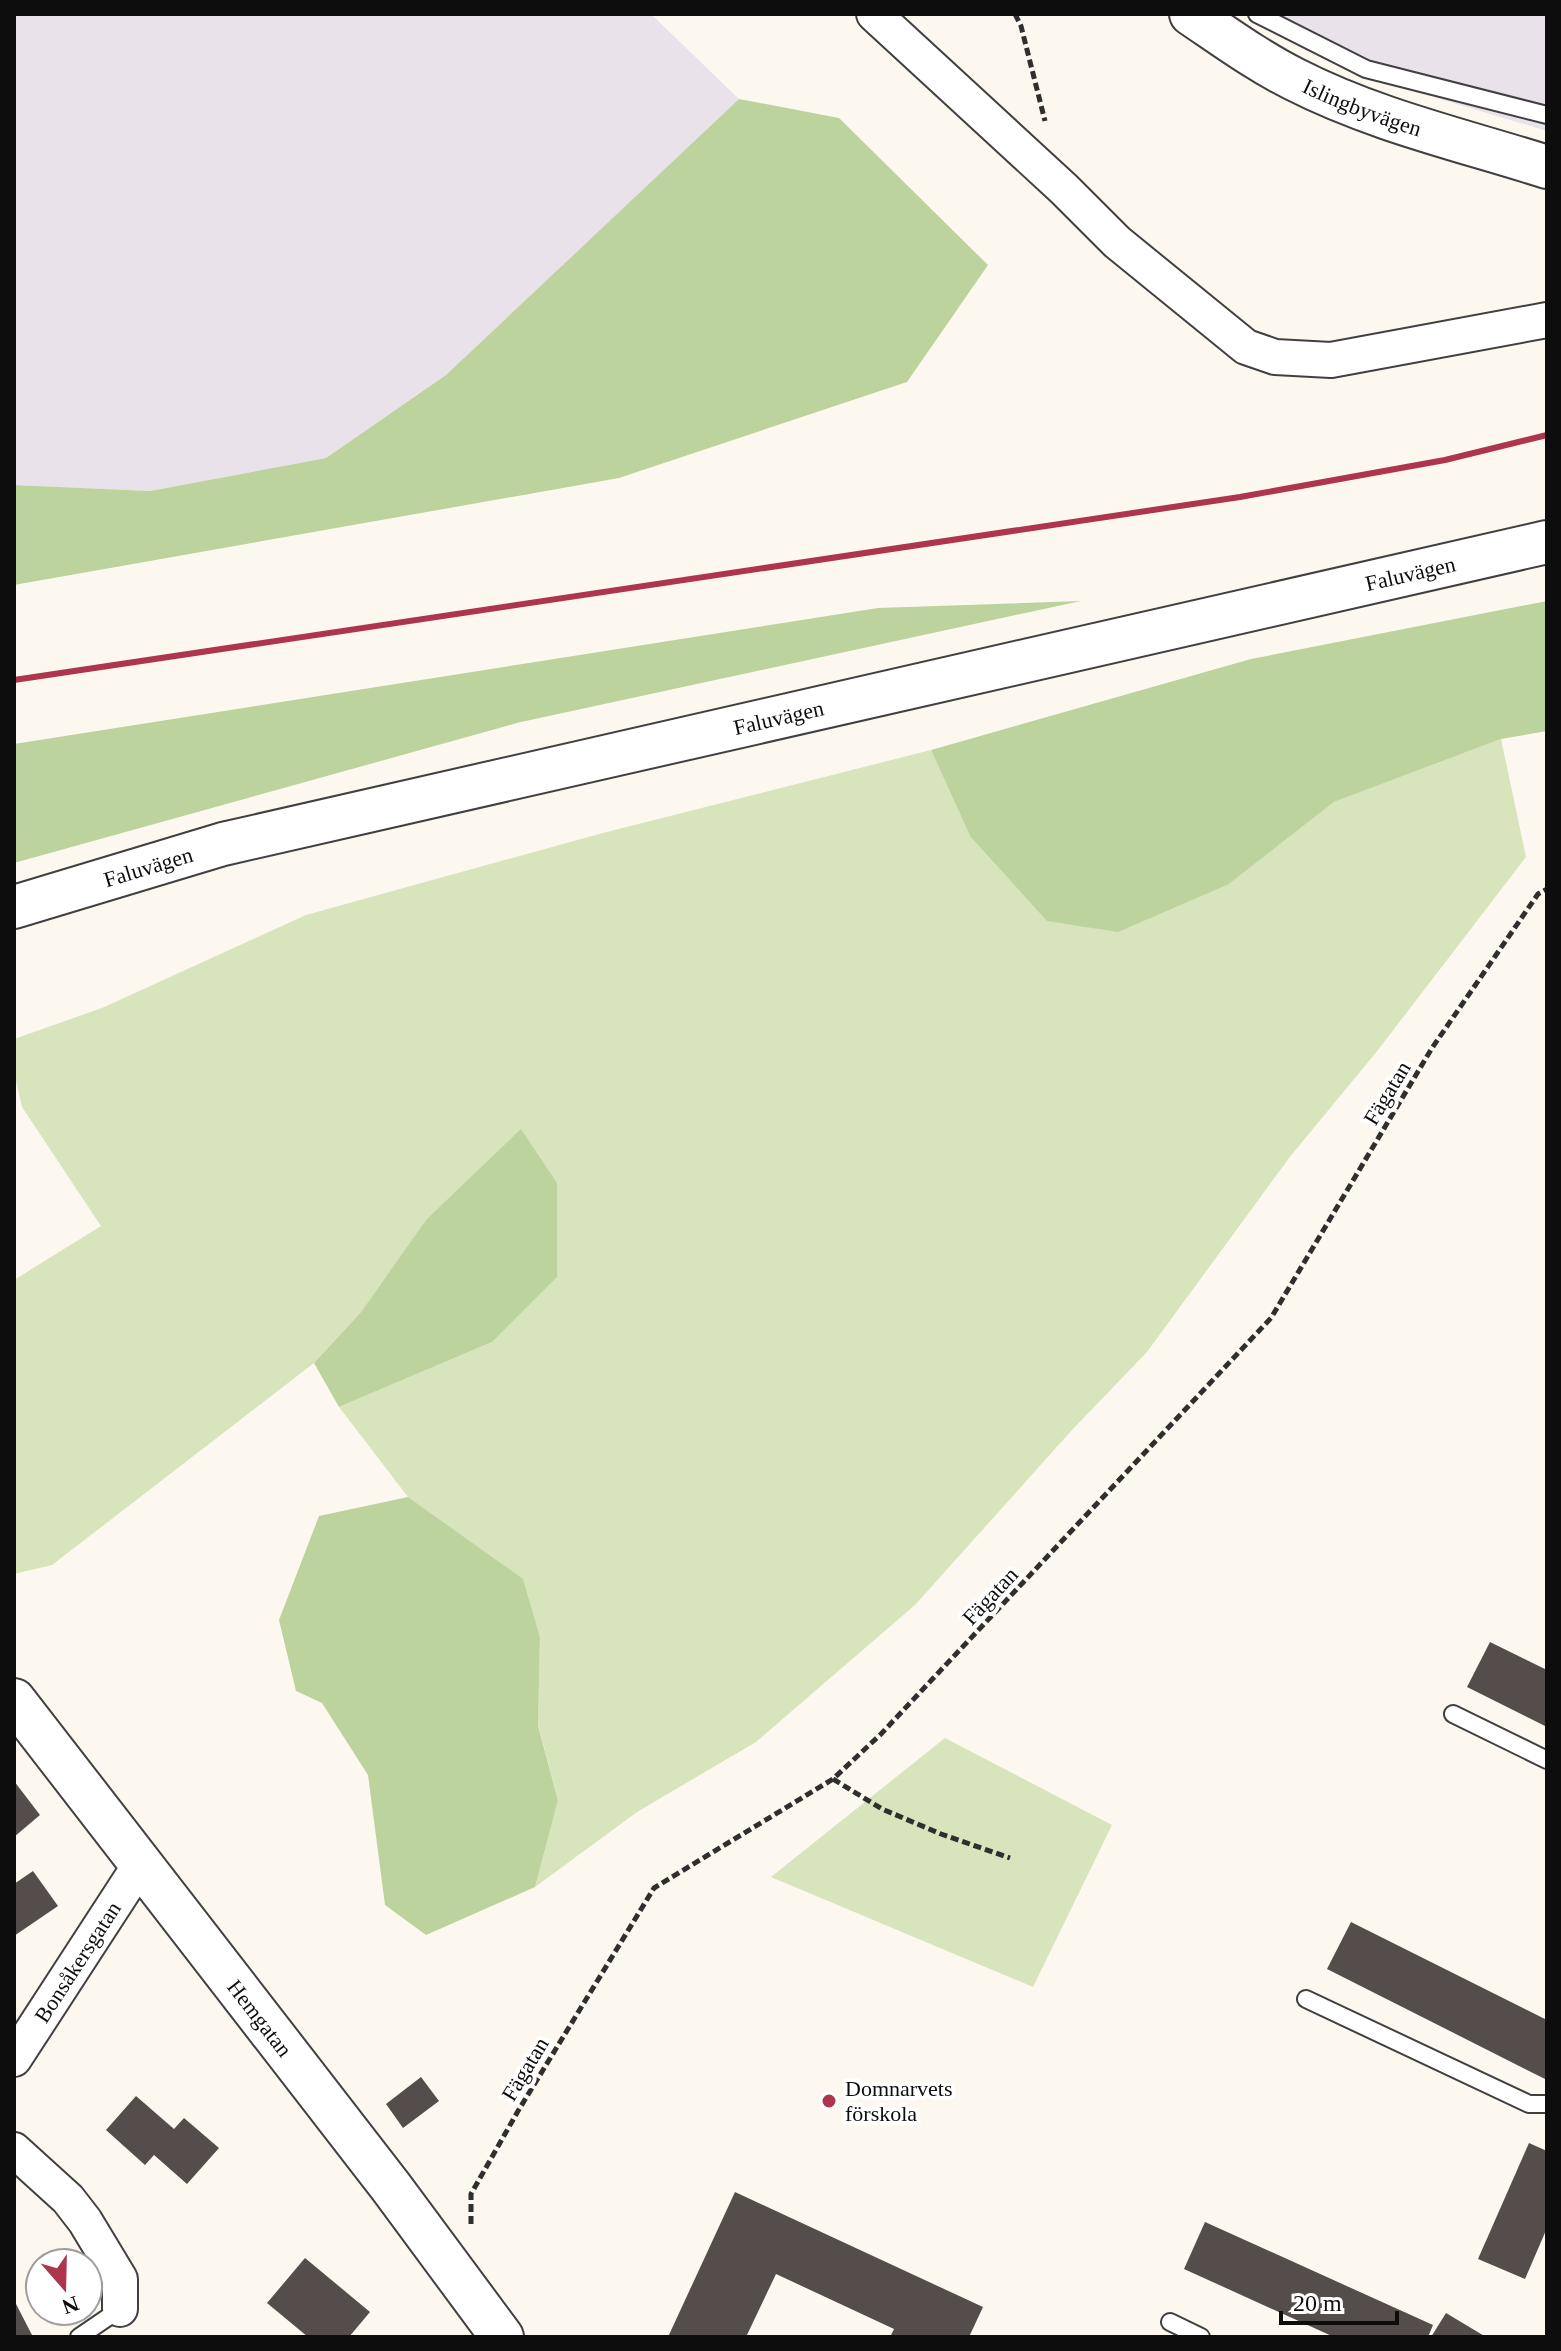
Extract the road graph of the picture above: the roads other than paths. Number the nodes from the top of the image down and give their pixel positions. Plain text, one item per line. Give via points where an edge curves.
1 (874, 14) edge
2 (1191, 14) edge
3 (1257, 14) edge
4 (1547, 115) edge
5 (1547, 167) edge
6 (1547, 320) edge
7 (1547, 542) edge
8 (14, 907) edge
9 (14, 1700) edge
10 (1453, 1714) dead end
11 (1547, 1760) edge
12 (140, 1865) junction
13 (1306, 1999) dead end
14 (14, 2059) edge
15 (1547, 2104) edge
16 (14, 2150) edge
17 (120, 2309) joint
18 (1170, 2322) dead end
19 (78, 2336) edge
20 (502, 2337) edge
21 (1201, 2337) edge

1 - 6 street via 1117,242 1246,347 1275,357 1331,360
2 - 5 street, Islingbyvägen via 1296,80 1408,126
3 - 4 lane via 1366,69
7 - 8 street, Faluvägen via 223,844
9 - 12 street, Hemgatan
10 - 11 lane
12 - 14 street, Bonsåkersgatan
12 - 20 street, Hemgatan
13 - 15 lane via 1529,2104
16 - 17 street via 85,2221 120,2279
17 - 19 lane
18 - 21 lane

